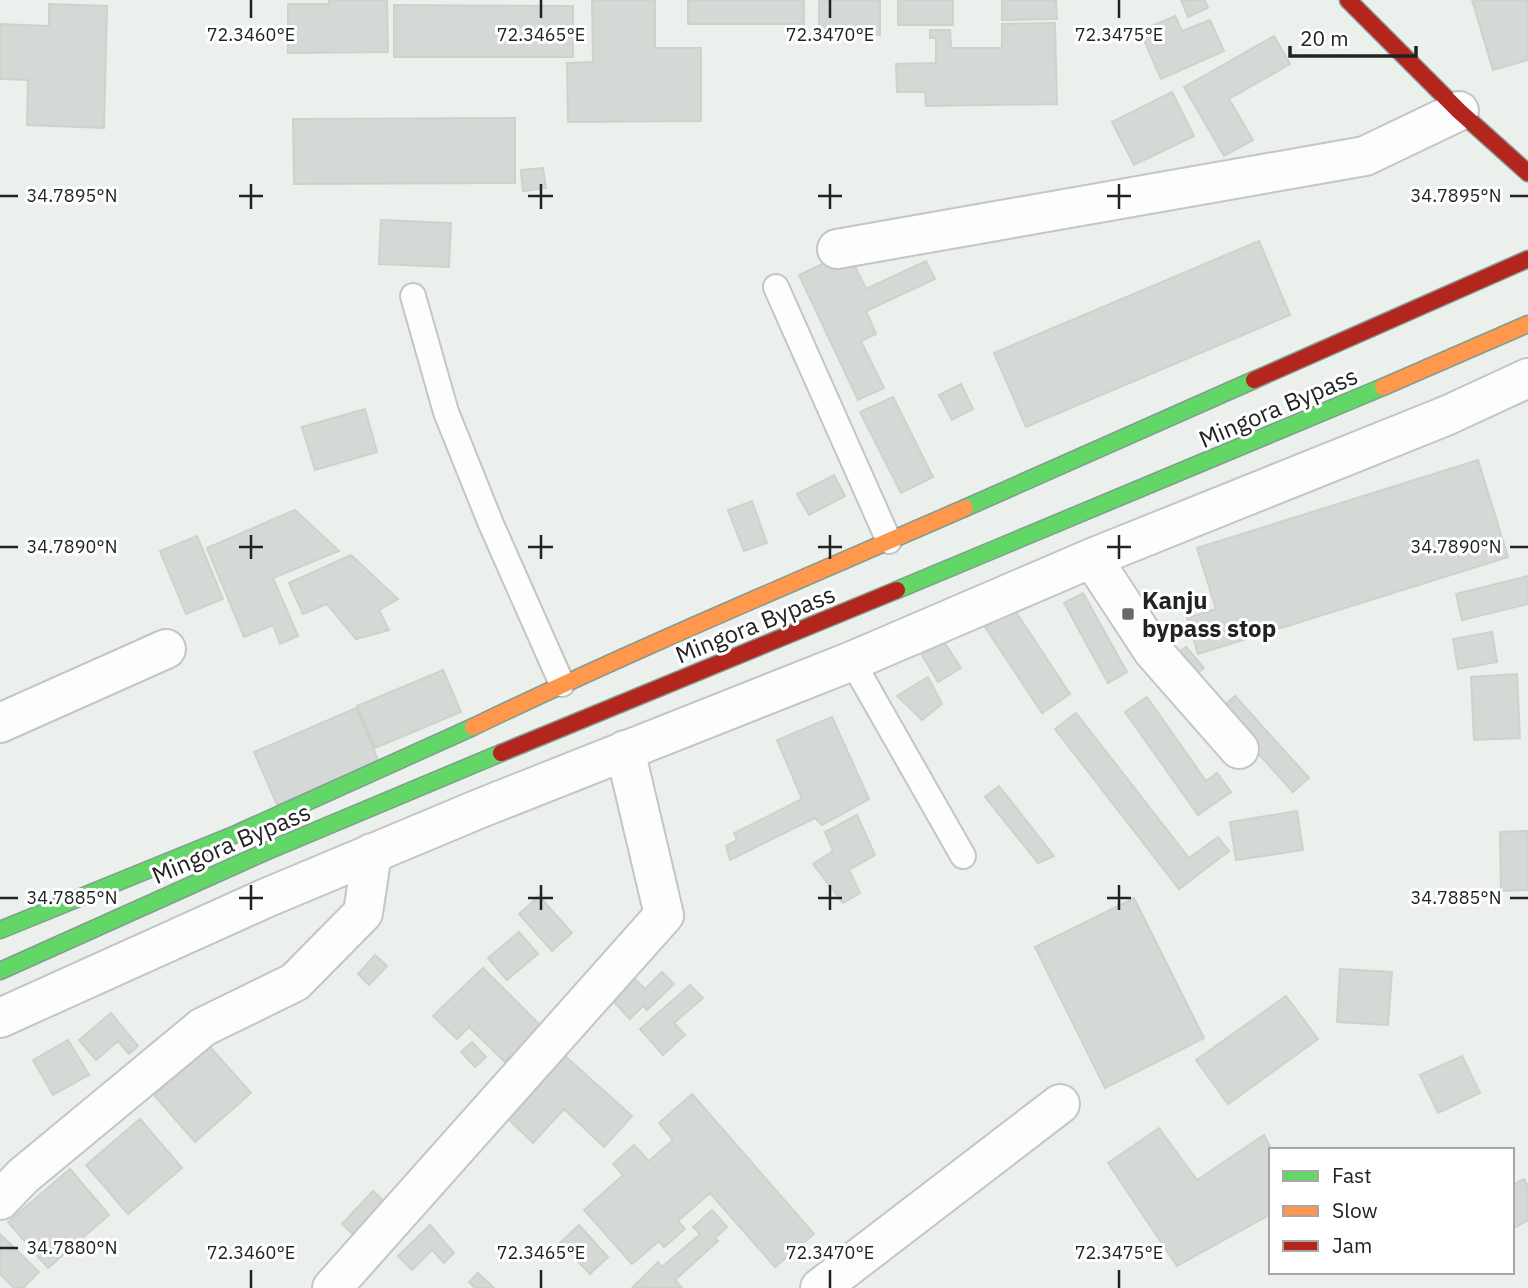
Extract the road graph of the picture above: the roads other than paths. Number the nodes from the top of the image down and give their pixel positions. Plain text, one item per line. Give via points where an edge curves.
1 (1348, 0) edge
2 (1459, 111) junction
3 (1528, 173) edge
4 (837, 249) dead end
5 (1528, 259) edge
6 (776, 287) dead end
7 (413, 296) dead end
8 (1528, 324) edge
9 (1528, 378) edge
10 (889, 541) junction
11 (1092, 558) junction
12 (166, 649) dead end
13 (852, 661) junction
14 (562, 684) junction
15 (0, 723) edge
16 (1240, 749) dead end
17 (625, 750) junction
18 (372, 853) junction
19 (963, 856) dead end
20 (0, 930) edge
21 (0, 971) edge
22 (0, 1018) edge
23 (1060, 1104) dead end
24 (0, 1200) edge
25 (332, 1288) edge
26 (820, 1288) edge

1 - 2 main road
2 - 3 main road
2 - 4 street via 1365,156
5 - 10 main road
6 - 10 lane
7 - 14 lane via 446,412
8 - 21 main road, Mingora Bypass via 1066,522 490,757
9 - 11 street via 1448,415
10 - 14 main road
11 - 13 street
11 - 16 street via 1153,651
12 - 15 street
13 - 17 street
13 - 19 lane
14 - 20 main road via 248,829
17 - 18 street
17 - 25 street via 664,915
18 - 22 street
18 - 24 street via 363,913 295,982 203,1027
23 - 26 street

